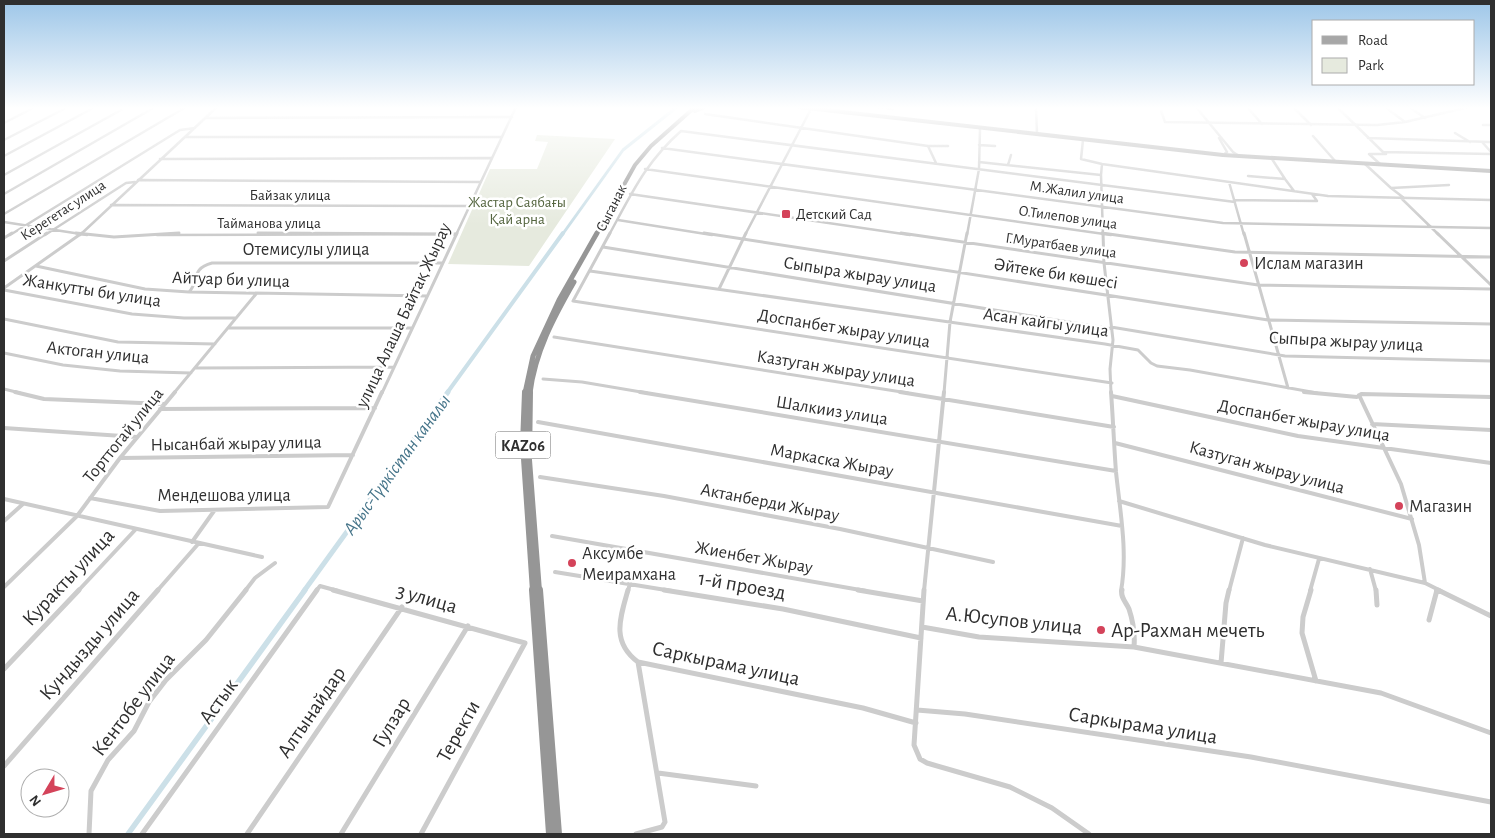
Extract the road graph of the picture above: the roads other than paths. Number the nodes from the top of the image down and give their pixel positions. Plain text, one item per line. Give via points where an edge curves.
1 (22, 146) edge
2 (56, 146) edge
3 (87, 146) edge
4 (119, 146) edge
5 (154, 146) edge
6 (175, 146) edge
7 (497, 146) edge
8 (651, 146) edge
9 (655, 146) edge
10 (791, 146) edge
11 (808, 146) edge
12 (928, 146) edge
13 (980, 146) edge
14 (1083, 146) edge
15 (1141, 146) edge
16 (1224, 146) edge
17 (1228, 146) edge
18 (1322, 146) edge
19 (1377, 146) edge
20 (662, 148) joint
21 (1383, 152) junction
22 (1491, 153) edge
23 (1011, 155) dead end
24 (1223, 155) junction
25 (4, 156) edge
26 (1241, 157) junction
27 (491, 158) junction
28 (160, 159) junction
29 (1272, 159) junction
30 (979, 162) junction
31 (1336, 162) junction
32 (936, 163) junction
33 (781, 164) junction
34 (1102, 164) junction
35 (1365, 164) junction
36 (1380, 164) junction
37 (1008, 165) junction
38 (645, 169) junction
39 (978, 169) junction
40 (1491, 171) edge
41 (4, 175) edge
42 (1101, 175) junction
43 (1248, 176) dead end
44 (1285, 179) junction
45 (136, 181) junction
46 (480, 182) junction
47 (1229, 182) junction
48 (1101, 185) junction
49 (1449, 185) dead end
50 (769, 186) junction
51 (1391, 188) junction
52 (975, 190) junction
53 (1294, 191) junction
54 (4, 194) edge
55 (630, 194) junction
56 (1312, 194) junction
57 (1403, 198) junction
58 (1491, 200) edge
59 (1234, 201) junction
60 (111, 205) junction
61 (469, 206) junction
62 (1103, 207) junction
63 (756, 212) junction
64 (4, 214) edge
65 (971, 215) junction
66 (618, 220) junction
67 (4, 222) edge
68 (1241, 224) junction
69 (25, 225) junction
70 (1430, 227) junction
71 (1491, 228) edge
72 (55, 229) junction
73 (1103, 233) junction
74 (82, 234) junction
75 (456, 234) junction
76 (4, 238) edge
77 (743, 239) junction
78 (966, 243) junction
79 (603, 247) junction
80 (1249, 253) junction
81 (1463, 257) junction
82 (1491, 257) edge
83 (4, 261) edge
84 (442, 263) junction
85 (1104, 263) junction
86 (36, 266) junction
87 (729, 266) junction
88 (590, 271) junction
89 (960, 271) junction
90 (1258, 285) junction
91 (1491, 285) edge
92 (4, 289) edge
93 (719, 289) junction
94 (1491, 289) edge
95 (189, 292) junction
96 (256, 294) junction
97 (1108, 295) junction
98 (428, 296) junction
99 (573, 301) joint
100 (953, 302) junction
101 (4, 318) edge
102 (236, 318) junction
103 (1268, 320) junction
104 (950, 322) junction
105 (1491, 324) edge
106 (228, 328) junction
107 (412, 328) junction
108 (1112, 328) junction
109 (554, 337) dead end
110 (214, 344) junction
111 (1112, 346) junction
112 (4, 353) edge
113 (1276, 353) junction
114 (948, 358) junction
115 (1491, 361) edge
116 (394, 367) junction
117 (196, 368) junction
118 (191, 372) junction
119 (543, 379) dead end
120 (1112, 383) junction
121 (1288, 388) junction
122 (4, 389) edge
123 (1359, 395) junction
124 (1112, 396) junction
125 (1491, 397) edge
126 (944, 399) junction
127 (165, 404) junction
128 (375, 408) junction
129 (160, 409) junction
130 (538, 422) dead end
131 (1372, 424) junction
132 (1114, 427) junction
133 (4, 428) edge
134 (1491, 430) edge
135 (137, 437) junction
136 (940, 443) junction
137 (1115, 443) junction
138 (1384, 449) junction
139 (353, 455) junction
140 (120, 458) junction
141 (1491, 464) edge
142 (1116, 471) junction
143 (540, 477) dead end
144 (935, 492) junction
145 (90, 498) junction
146 (4, 499) edge
147 (1119, 501) junction
148 (23, 504) junction
149 (328, 507) joint
150 (214, 511) junction
151 (77, 516) junction
152 (1412, 518) junction
153 (4, 521) edge
154 (1122, 526) junction
155 (136, 529) junction
156 (552, 536) dead end
157 (1243, 538) junction
158 (192, 542) junction
159 (199, 543) junction
160 (928, 547) junction
161 (262, 557) dead end
162 (1319, 559) junction
163 (993, 562) dead end
164 (275, 563) dead end
165 (1370, 569) junction
166 (556, 572) dead end
167 (630, 583) junction
168 (1425, 583) junction
169 (320, 586) joint
170 (4, 587) edge
171 (1437, 589) junction
172 (923, 601) junction
173 (1377, 605) dead end
174 (402, 607) junction
175 (1491, 616) edge
176 (1429, 620) dead end
177 (468, 626) junction
178 (922, 627) junction
179 (921, 638) junction
180 (525, 643) joint
181 (1134, 647) junction
182 (638, 662) junction
183 (1221, 663) junction
184 (4, 669) edge
185 (1316, 681) junction
186 (917, 710) junction
187 (916, 723) junction
188 (1491, 733) edge
189 (4, 766) edge
190 (658, 773) junction
191 (1364, 778) joint
192 (756, 786) dead end
193 (1491, 802) edge
194 (89, 834) edge
195 (142, 834) edge
196 (247, 834) edge
197 (341, 834) edge
198 (421, 834) edge
199 (550, 834) edge
200 (558, 834) edge
201 (636, 834) edge
202 (1088, 834) edge

1 - 25 street
2 - 41 street
3 - 54 street
4 - 64 street
5 - 69 street
6 - 28 street
7 - 27 street, улица Алаша Байтақ Жырау
8 - 199 highway, KАZ06 via 626,180 559,300 533,356 523,411
9 - 200 highway, KАZ06 via 629,180 564,300 538,356 533,377 528,443
10 - 33 street
11 - 32 street
12 - 32 street
13 - 30 street
14 - 34 street via 1081,160
15 - 24 main road
16 - 24 street via 1227,152
17 - 26 street
18 - 31 street
19 - 21 street
20 - 33 street, М.Жалил улица
20 - 38 street, Сыганак
21 - 22 street
21 - 36 street via 1386,154 1369,154
23 - 37 street
24 - 26 main road
26 - 29 main road
27 - 28 street
27 - 46 street, улица Алаша Байтақ Жырау
28 - 45 street
29 - 31 main road
29 - 44 street
30 - 37 street
30 - 39 street
31 - 35 main road
32 - 39 street
33 - 50 street
33 - 52 street, М.Жалил улица
34 - 42 street
34 - 47 street
35 - 36 main road
35 - 51 street
36 - 40 main road
37 - 42 street
38 - 50 street, О.Тилепов улица
38 - 55 street, Сыганак
39 - 48 street
39 - 52 street
42 - 48 street
43 - 44 street
44 - 53 street
45 - 46 street
45 - 60 street
45 - 72 street, Керегетас улица via 126,183
46 - 61 street, улица Алаша Байтақ Жырау
47 - 53 street
47 - 59 street
48 - 59 street
48 - 62 street
49 - 51 street
50 - 63 street
50 - 65 street, О.Тилепов улица
51 - 57 street
52 - 62 street, М.Жалил улица
52 - 65 street
53 - 56 street
55 - 63 street, Г.Муратбаев улица
55 - 66 street, Сыганак
56 - 57 street
56 - 59 street via 1317,201
57 - 58 street
57 - 70 street
59 - 68 street
60 - 61 street, Байзак улица
60 - 74 street
61 - 75 street, улица Алаша Байтақ Жырау
62 - 68 street, М.Жалил улица
62 - 73 street
63 - 77 street
63 - 78 street, Г.Муратбаев улица
65 - 73 street, О.Тилепов улица
65 - 78 street
66 - 77 street, Әйтеке би көшесі
66 - 79 street, Сыганак
67 - 69 street
68 - 70 street, М.Жалил улица
68 - 80 street
69 - 72 street
69 - 76 street
70 - 71 street, М.Жалил улица
70 - 81 street
72 - 74 street
72 - 83 street, Керегетас улица
73 - 80 street, О.Тилепов улица
73 - 85 street
74 - 75 street, Тайманова улица via 114,237 184,233
74 - 86 street
75 - 84 street, улица Алаша Байтақ Жырау
77 - 87 street
77 - 89 street, Әйтеке би көшесі
78 - 85 street, Г.Муратбаев улица
78 - 89 street
79 - 87 street, Сыпыра жырау улица
79 - 88 street, Сыганак
80 - 81 street, О.Тилепов улица
80 - 90 street
81 - 82 street, О.Тилепов улица
81 - 91 street
84 - 95 street, Отемисулы улица via 212,263 197,270 194,287
84 - 98 street, улица Алаша Байтақ Жырау
85 - 90 street, Г.Муратбаев улица
85 - 97 street
86 - 92 street
86 - 95 street, Айтуар би улица via 145,289
87 - 93 street
87 - 100 street, Сыпыра жырау улица
88 - 93 street, Асан кайгы улица
88 - 99 street, Сыганак
89 - 97 street, Әйтеке би көшесі
89 - 100 street
90 - 94 street, Г.Муратбаев улица
90 - 103 street
92 - 102 street, Жанкутты би улица via 132,314
93 - 104 street, Асан кайгы улица
95 - 96 street, Айтуар би улица
96 - 98 street, Айтуар би улица
96 - 102 street, Торттогай улица
97 - 103 street, Әйтеке би көшесі
97 - 108 street
98 - 107 street, улица Алаша Байтақ Жырау
99 - 114 street, Доспанбет жырау улица
100 - 104 street
100 - 108 street, Сыпыра жырау улица
101 - 110 street via 118,342
102 - 106 street, Торттогай улица
103 - 105 street, Әйтеке би көшесі
103 - 113 street
104 - 111 street, Асан кайгы улица
104 - 114 street
106 - 107 street
106 - 110 street, Торттогай улица
107 - 116 street, улица Алаша Байтақ Жырау
108 - 111 street
108 - 113 street, Сыпыра жырау улица
109 - 126 street, Казтуган жырау улица
110 - 117 street, Торттогай улица
111 - 120 street
111 - 121 street, Асан кайгы улица via 1138,350 1157,366
112 - 118 street, Актоган улица via 63,365 120,371
113 - 115 street, Сыпыра жырау улица via 1285,356
113 - 121 street
114 - 120 street, Доспанбет жырау улица
114 - 126 street
116 - 117 street
116 - 128 street, улица Алаша Байтақ Жырау
117 - 118 street, Торттогай улица
118 - 127 street, Торттогай улица
119 - 136 street, Шалкииз улица via 582,382
120 - 124 street
121 - 123 street, Асан кайгы улица via 1335,396
122 - 127 street via 44,399
123 - 125 street, Асан кайгы улица
123 - 131 street
124 - 132 street
124 - 138 street, Доспанбет жырау улица via 1298,436
126 - 132 street, Казтуган жырау улица
126 - 136 street
127 - 129 street, Торттогай улица
128 - 129 street
128 - 139 street, улица Алаша Байтақ Жырау
129 - 135 street, Торттогай улица
130 - 144 street, Маркаска Жырау
131 - 134 street
131 - 138 street
132 - 137 street
133 - 135 street
135 - 140 street, Торттогай улица
136 - 142 street, Шалкииз улица
136 - 144 street
137 - 142 street
137 - 152 street, Казтуган жырау улица
138 - 141 street, Доспанбет жырау улица
138 - 152 street
139 - 140 street, Нысанбай жырау улица
139 - 149 street, улица Алаша Байтақ Жырау
140 - 145 street, Торттогай улица
142 - 147 street
143 - 160 street, Актанберди Жырау via 716,505
144 - 154 street, Маркаска Жырау
144 - 160 street
145 - 150 street, Мендешова улица via 160,511
145 - 151 street, Торттогай улица
146 - 148 street
147 - 154 street
147 - 157 street
148 - 151 street
148 - 153 street
149 - 150 street, Мендешова улица
150 - 158 street
151 - 155 street
151 - 170 street, Торттогай улица
152 - 168 street
154 - 181 street via 1124,575 1121,594 1129,610
155 - 158 street
155 - 184 street, Куракты улица
156 - 172 street, Жиенбет Жырау
157 - 162 street
157 - 183 street via 1226,603
158 - 159 street
159 - 161 street
159 - 189 street, Кундызды улица
160 - 163 street, Актанберди Жырау
160 - 172 street
162 - 165 street
162 - 185 street via 1302,633
164 - 194 street, Кентобе улица via 255,578 206,640 166,680 149,702 134,731 108,760 90,791
165 - 168 street
165 - 173 street
166 - 167 street, 1-й проезд
167 - 179 street, 1-й проезд via 783,609
167 - 182 street via 619,626 624,651
168 - 171 street
169 - 174 street, 3 улица
169 - 195 street, Астык
171 - 175 street
171 - 176 street
172 - 178 street
174 - 177 street, 3 улица
174 - 196 street, Алтынайдар
177 - 180 street, 3 улица
177 - 197 street, Гулзар
178 - 179 street
178 - 181 street, А.Юсупов улица via 980,637
179 - 186 street
180 - 198 street, Теректи
181 - 183 street, А.Юсупов улица
182 - 187 street, Саркырама улица via 863,708
182 - 190 street, Саркырама улица
183 - 185 street, А.Юсупов улица
185 - 188 street, А.Юсупов улица via 1381,693
186 - 187 street
186 - 191 street, Саркырама улица via 965,714 1231,754
187 - 202 street via 914,745 920,758 927,763 1010,787 1052,808
190 - 192 street
190 - 201 street via 665,822 662,827
191 - 193 street

